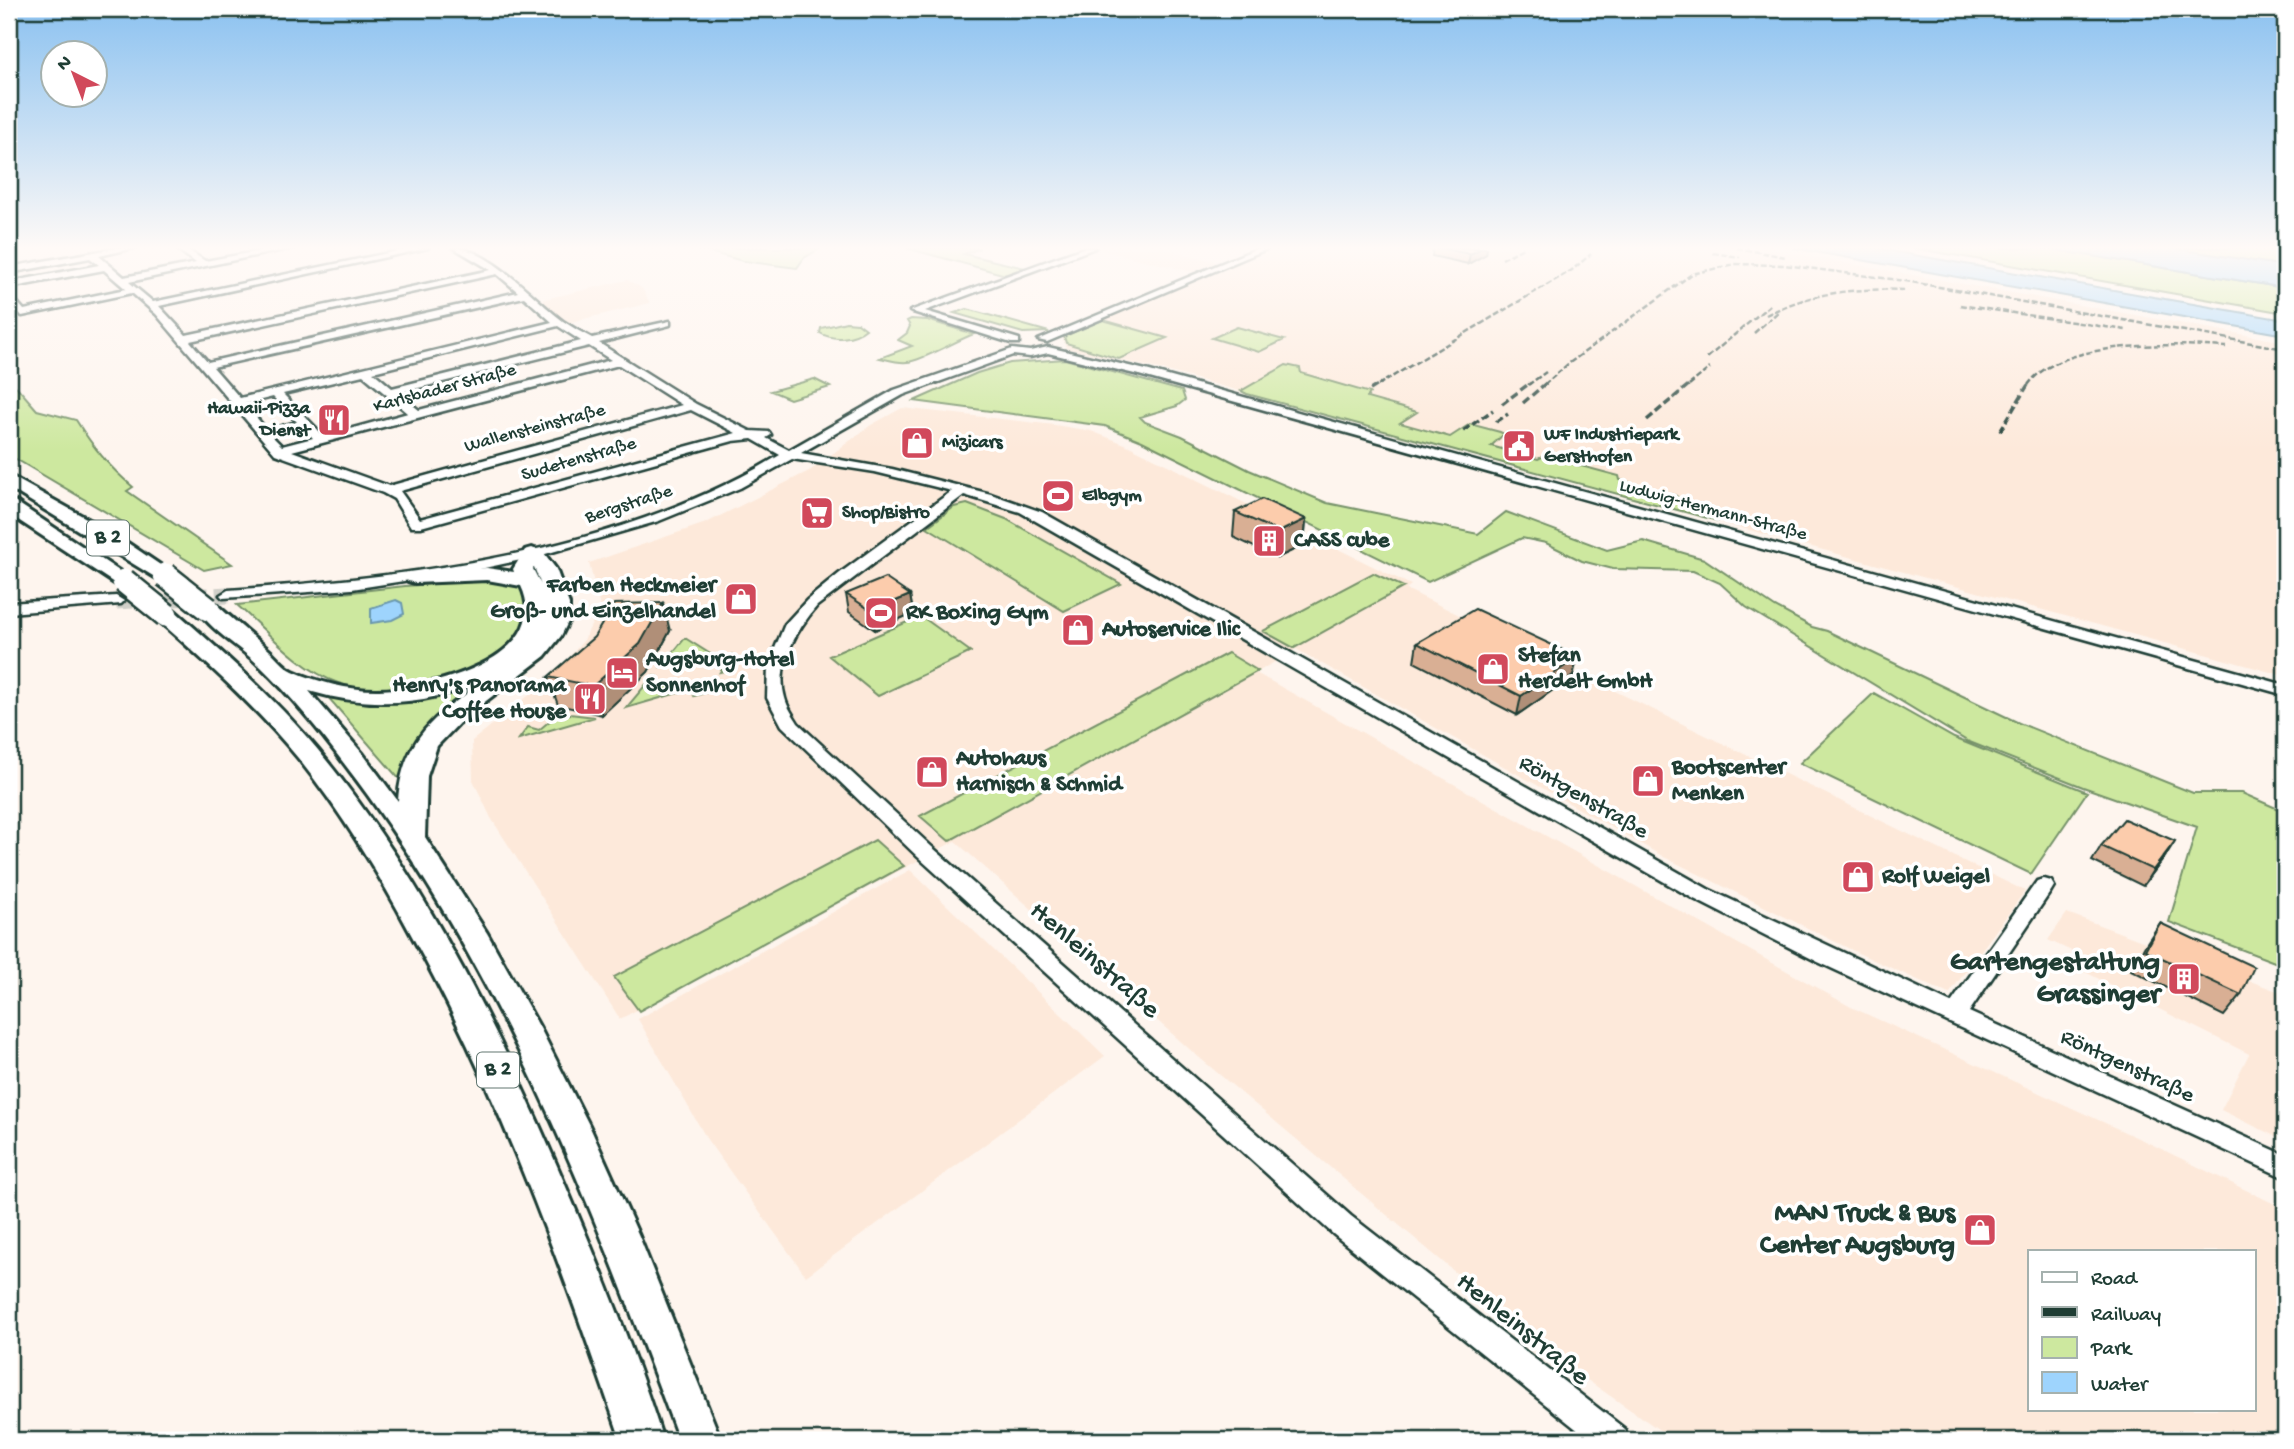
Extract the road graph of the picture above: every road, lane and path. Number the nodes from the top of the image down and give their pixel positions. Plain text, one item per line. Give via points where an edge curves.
1 (161, 316) edge
2 (292, 316) edge
3 (428, 316) edge
4 (551, 316) edge
5 (931, 316) edge
6 (1097, 316) edge
7 (560, 323) junction
8 (666, 323) dead end
9 (183, 339) junction
10 (589, 342) junction
11 (1029, 343) junction
12 (620, 361) junction
13 (204, 366) junction
14 (365, 371) junction
15 (390, 392) junction
16 (276, 393) junction
17 (237, 402) junction
18 (692, 406) junction
19 (416, 415) junction
20 (304, 424) junction
21 (264, 434) junction
22 (750, 434) junction
23 (321, 440) junction
24 (807, 446) junction
25 (279, 451) junction
26 (793, 454) junction
27 (865, 467) junction
28 (9, 480) edge
29 (388, 489) junction
30 (962, 490) junction
31 (9, 506) edge
32 (9, 520) edge
33 (33, 521) junction
34 (532, 554) junction
35 (415, 577) junction
36 (528, 581) junction
37 (228, 595) tunnel mouth
38 (116, 601) tunnel mouth
39 (9, 608) edge
40 (282, 675) junction
41 (2285, 690) edge
42 (412, 836) junction
43 (2044, 886) dead end
44 (1955, 1015) junction
45 (2285, 1167) edge
46 (642, 1440) edge
47 (700, 1440) edge
48 (1614, 1440) edge

1 - 9 street
2 - 9 street
3 - 13 street
4 - 7 street
5 - 11 street, Ludwig-Hermann-Straße
6 - 11 street, Bergstraße
7 - 10 street
7 - 14 street
8 - 10 street
9 - 13 street
10 - 12 street
10 - 15 street
11 - 24 street, Bergstraße via 912,386
11 - 41 street, Ludwig-Hermann-Straße
12 - 18 street
12 - 19 street, Karlsbader Straße
13 - 17 street
14 - 15 street
14 - 16 street
15 - 19 street
16 - 17 street
16 - 20 street
17 - 21 street
18 - 22 street
18 - 29 street, Wallensteinstraße
19 - 23 street, Karlsbader Straße
20 - 21 street
20 - 23 street
21 - 25 street
22 - 24 street, Sudetenstraße
22 - 26 street
22 - 29 street, Sudetenstraße via 416,524 399,496
23 - 25 street, Karlsbader Straße
24 - 26 street, Bergstraße
24 - 27 street, Röntgenstraße
25 - 29 street
26 - 27 street, Röntgenstraße
26 - 34 street, Bergstraße via 676,510
27 - 30 street, Röntgenstraße
28 - 40 highway, B 2, bridge via 165,575
30 - 44 street, Röntgenstraße via 1013,503 1037,515 1701,894
30 - 48 street, Henleinstraße via 845,576 792,627 776,665 776,698 791,726 916,844 1342,1225
31 - 33 highway, B 2
32 - 33 highway
33 - 46 highway, B 2, bridge via 124,581 215,657 290,733 388,867 494,1060 601,1321
34 - 35 street, Bergstraße
34 - 36 highway, B 2 via 523,569
34 - 42 highway via 545,565 559,619 552,635 535,653 463,706 428,740 414,768
35 - 36 highway via 487,574
35 - 37 street, Bergstraße
36 - 40 highway, B 2 via 539,605 533,632 516,651 476,675 421,692 376,697
38 - 39 street
40 - 42 highway, B 2
42 - 47 highway, B 2 via 531,1040 622,1238
43 - 44 street
44 - 45 street, Röntgenstraße

